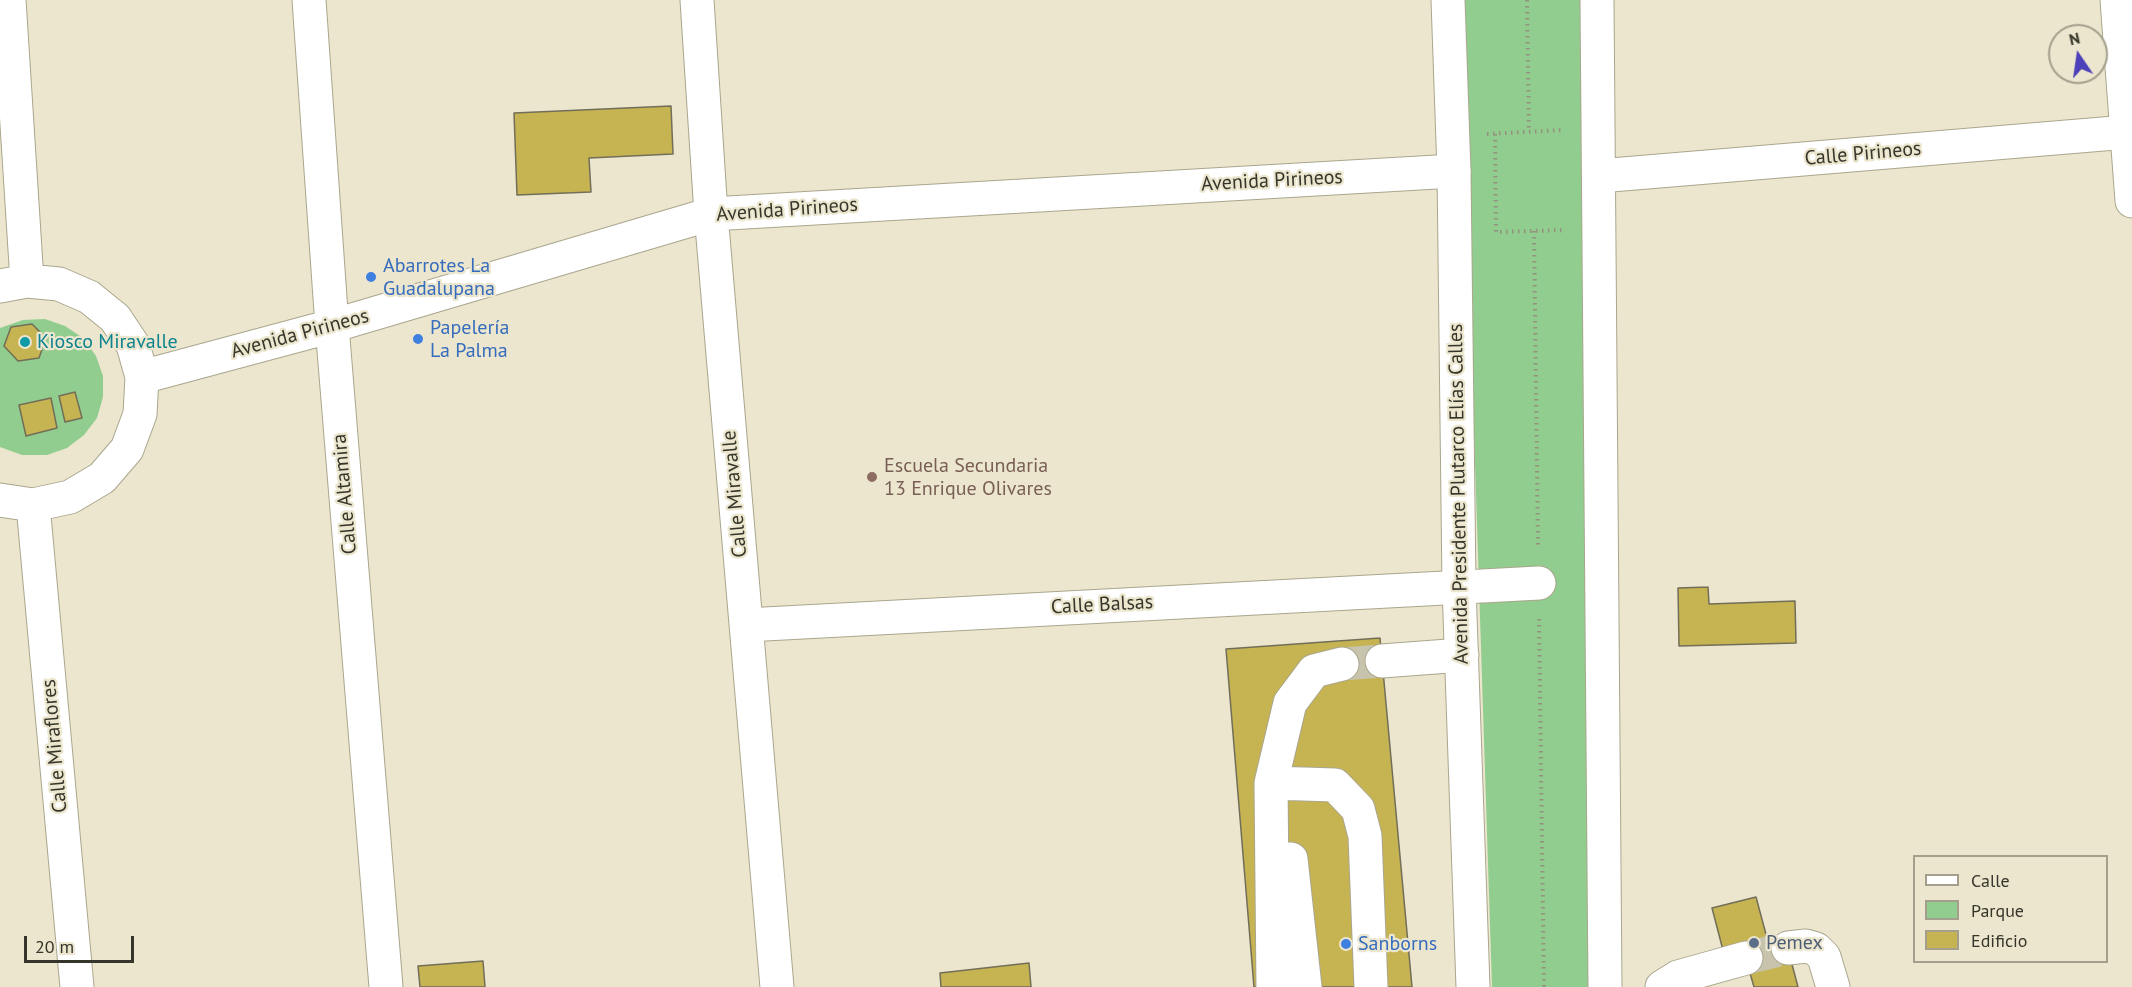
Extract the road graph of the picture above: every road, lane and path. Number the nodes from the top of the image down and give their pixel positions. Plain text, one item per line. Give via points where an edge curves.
1 (9, 0) edge
2 (309, 0) edge
3 (697, 0) edge
4 (1449, 0) edge
5 (1527, 0) edge
6 (1597, 0) edge
7 (2117, 0) edge
8 (1598, 129) junction
9 (1529, 132) junction
10 (2127, 132) junction
11 (1495, 134) junction
12 (1453, 135) junction
13 (1454, 171) junction
14 (1599, 176) junction
15 (2132, 201) edge
16 (711, 214) junction
17 (1578, 230) dead end
18 (13, 283) edge
19 (332, 326) junction
20 (142, 377) junction
21 (0, 500) edge
22 (33, 505) junction
23 (1539, 583) dead end
24 (1459, 586) junction
25 (746, 625) junction
26 (1462, 655) junction
27 (1382, 661) tunnel mouth
28 (1342, 664) tunnel mouth
29 (1271, 783) junction
30 (1272, 825) junction
31 (1788, 948) tunnel mouth
32 (1746, 958) tunnel mouth
33 (78, 987) edge
34 (386, 987) edge
35 (777, 987) edge
36 (1274, 987) edge
37 (1305, 987) edge
38 (1371, 987) edge
39 (1473, 987) edge
40 (1605, 987) edge
41 (1662, 987) edge
42 (1833, 987) edge

1 - 18 street
2 - 19 street, Calle Altamira
3 - 16 street, Calle Miravalle
4 - 12 street, Avenida Presidente Plutarco Elías Calles
5 - 9 path
6 - 8 street
7 - 10 street
8 - 9 path
8 - 14 street
9 - 11 path
10 - 14 street, Calle Pirineos
10 - 15 street
11 - 12 path
11 - 17 path via 1496,232
12 - 13 street, Avenida Presidente Plutarco Elías Calles
13 - 16 street, Avenida Pirineos
13 - 24 street, Avenida Presidente Plutarco Elías Calles
14 - 40 street
16 - 19 street, Avenida Pirineos
16 - 25 street, Calle Miravalle
18 - 20 street via 59,284 89,297 115,318 133,345
19 - 20 street, Avenida Pirineos
19 - 34 street, Calle Altamira
20 - 22 street via 140,414 128,449 102,478 70,497
21 - 22 street
22 - 33 street, Calle Miraflores
23 - 24 street, Calle Balsas
24 - 25 street, Calle Balsas
24 - 26 street, Avenida Presidente Plutarco Elías Calles
25 - 35 street, Calle Miravalle
26 - 27 street
26 - 39 street, Avenida Presidente Plutarco Elías Calles
28 - 29 street via 1314,672 1290,702
29 - 30 street
29 - 38 street via 1335,785 1358,809 1365,836
30 - 36 street
30 - 37 street via 1282,832 1290,849
31 - 42 street via 1816,949 1824,957
32 - 41 street via 1678,977

